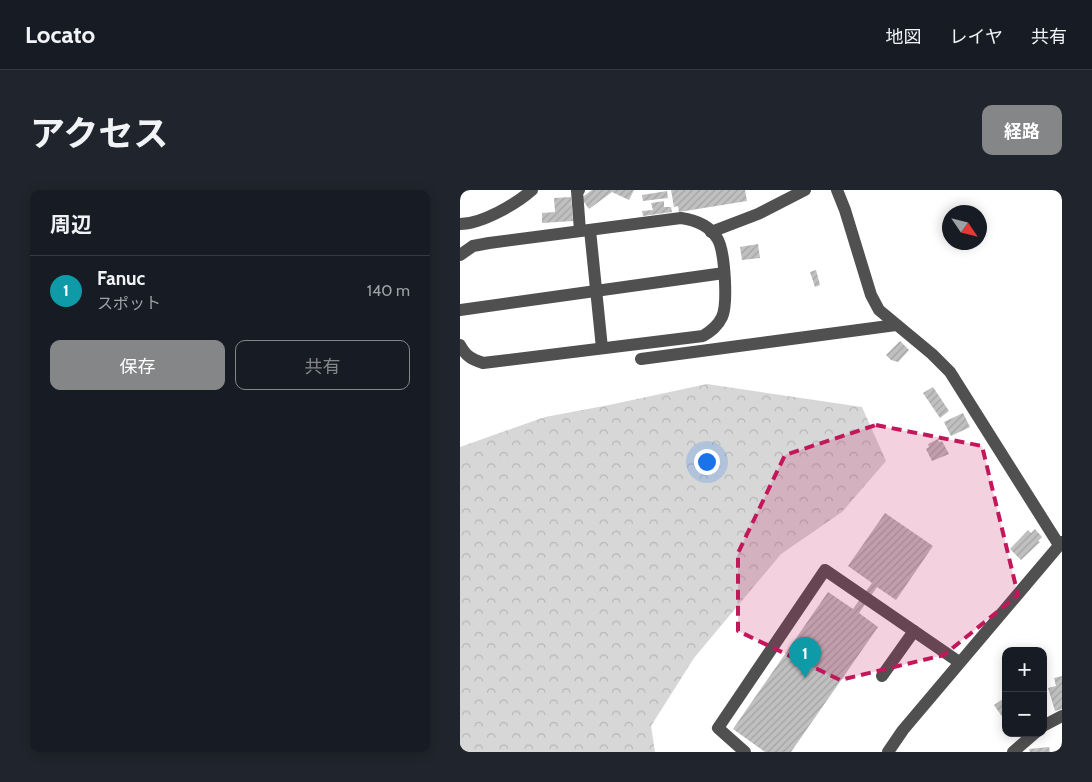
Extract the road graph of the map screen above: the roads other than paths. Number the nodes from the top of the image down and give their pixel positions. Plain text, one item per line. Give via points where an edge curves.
1 (532, 190) edge
2 (578, 190) edge
3 (805, 190) edge
4 (837, 190) edge
5 (460, 224) edge
6 (585, 230) junction
7 (712, 232) junction
8 (460, 255) edge
9 (724, 273) junction
10 (596, 291) junction
11 (460, 310) edge
12 (896, 325) junction
13 (460, 345) edge
14 (602, 348) junction
15 (641, 359) dead end
16 (1061, 544) edge
17 (914, 631) junction
18 (959, 662) junction
19 (882, 676) dead end
20 (1062, 716) edge
21 (1047, 724) edge
22 (1030, 737) edge
23 (745, 752) edge
24 (888, 752) edge
25 (1013, 752) edge

1 - 5 street via 489,216
2 - 6 street
3 - 7 street via 758,214
4 - 12 street via 870,295 879,310
6 - 7 street via 681,218 695,220
6 - 8 street via 473,246
6 - 10 street
7 - 9 street via 721,247
9 - 10 street
9 - 14 street via 725,310 714,329 703,336
10 - 11 street
10 - 14 street
12 - 15 street
12 - 16 street via 950,372
13 - 14 street via 466,355 483,363
16 - 18 street
17 - 18 street
17 - 19 street
17 - 23 street via 825,570 718,728
18 - 24 street
20 - 21 street
22 - 25 street

